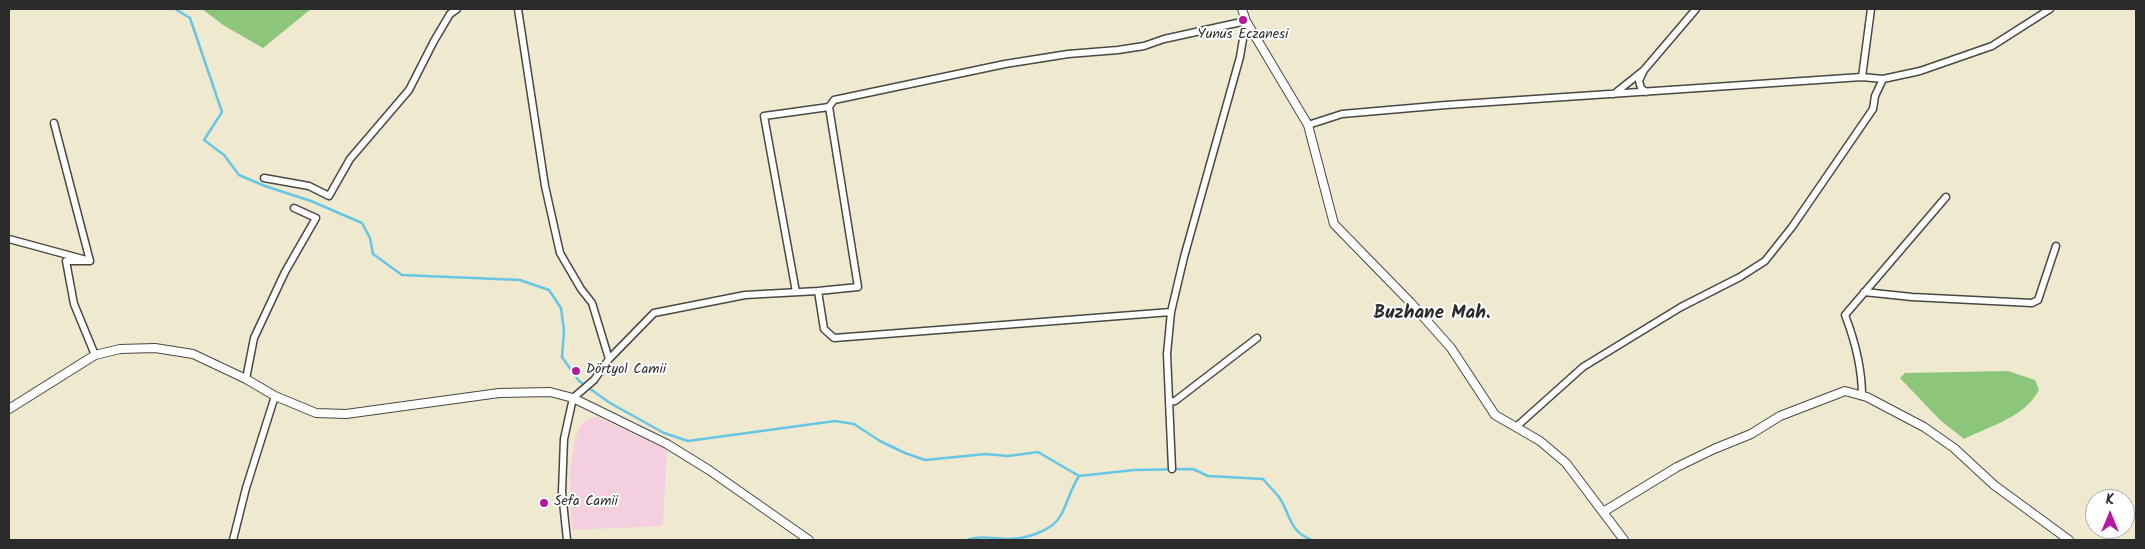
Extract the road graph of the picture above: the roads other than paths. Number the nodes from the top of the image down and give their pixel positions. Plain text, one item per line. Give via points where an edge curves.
1 (457, 9) edge
2 (518, 9) edge
3 (1242, 9) edge
4 (1696, 9) edge
5 (1871, 9) edge
6 (2050, 9) edge
7 (1246, 21) junction
8 (1644, 70) junction
9 (1862, 77) junction
10 (1883, 79) junction
11 (1646, 92) junction
12 (1614, 94) junction
13 (829, 108) junction
14 (54, 123) dead end
15 (1308, 125) junction
16 (264, 178) dead end
17 (1946, 198) dead end
18 (294, 208) dead end
19 (9, 239) edge
20 (2056, 246) dead end
21 (90, 261) junction
22 (818, 291) junction
23 (796, 292) junction
24 (1864, 292) junction
25 (1171, 312) junction
26 (1258, 338) dead end
27 (95, 355) junction
28 (609, 359) junction
29 (246, 379) junction
30 (275, 396) junction
31 (576, 396) junction
32 (1862, 396) junction
33 (1169, 402) junction
34 (9, 409) edge
35 (1516, 427) junction
36 (1172, 469) dead end
37 (1603, 512) junction
38 (233, 540) edge
39 (567, 540) edge
40 (808, 540) edge
41 (1624, 540) edge
42 (2069, 540) edge

1 - 16 street via 450,14 409,90 350,159 329,196 309,186
2 - 28 street via 545,186 560,253 592,303
3 - 7 street
4 - 8 street
5 - 9 street
6 - 10 street via 1992,46 1920,71
7 - 13 street via 1174,36 1144,46 988,67 834,100
7 - 15 street
7 - 25 street via 1240,57
8 - 11 street via 1639,81
8 - 12 street
9 - 10 street
9 - 11 street
10 - 35 street via 1874,96 1873,109 1765,262 1583,367
11 - 12 street
12 - 15 street via 1342,114
13 - 22 street via 858,286
13 - 23 street via 764,116
14 - 21 street
15 - 35 street via 1334,224 1452,348 1495,415
17 - 24 street
18 - 29 street via 316,218 285,272 254,338
19 - 21 street
20 - 24 street via 2038,300 2032,303
21 - 27 street via 66,261 74,304
22 - 23 street
22 - 25 street via 824,329 834,338
23 - 28 street via 745,294 654,313
24 - 32 street via 1845,315 1862,375
25 - 33 street via 1166,354
26 - 33 street via 1176,401
27 - 29 street via 120,349 155,348 193,354
27 - 34 street
28 - 31 street via 594,380
29 - 30 street
30 - 31 street via 316,413 346,414 499,393 550,392
30 - 38 street
31 - 39 street via 564,439 562,492
31 - 40 street via 709,470
32 - 37 street via 1845,391 1780,416 1751,434 1677,467
32 - 42 street via 1924,427 1954,448 1994,485
33 - 36 street
35 - 37 street via 1540,441 1566,464
37 - 41 street

